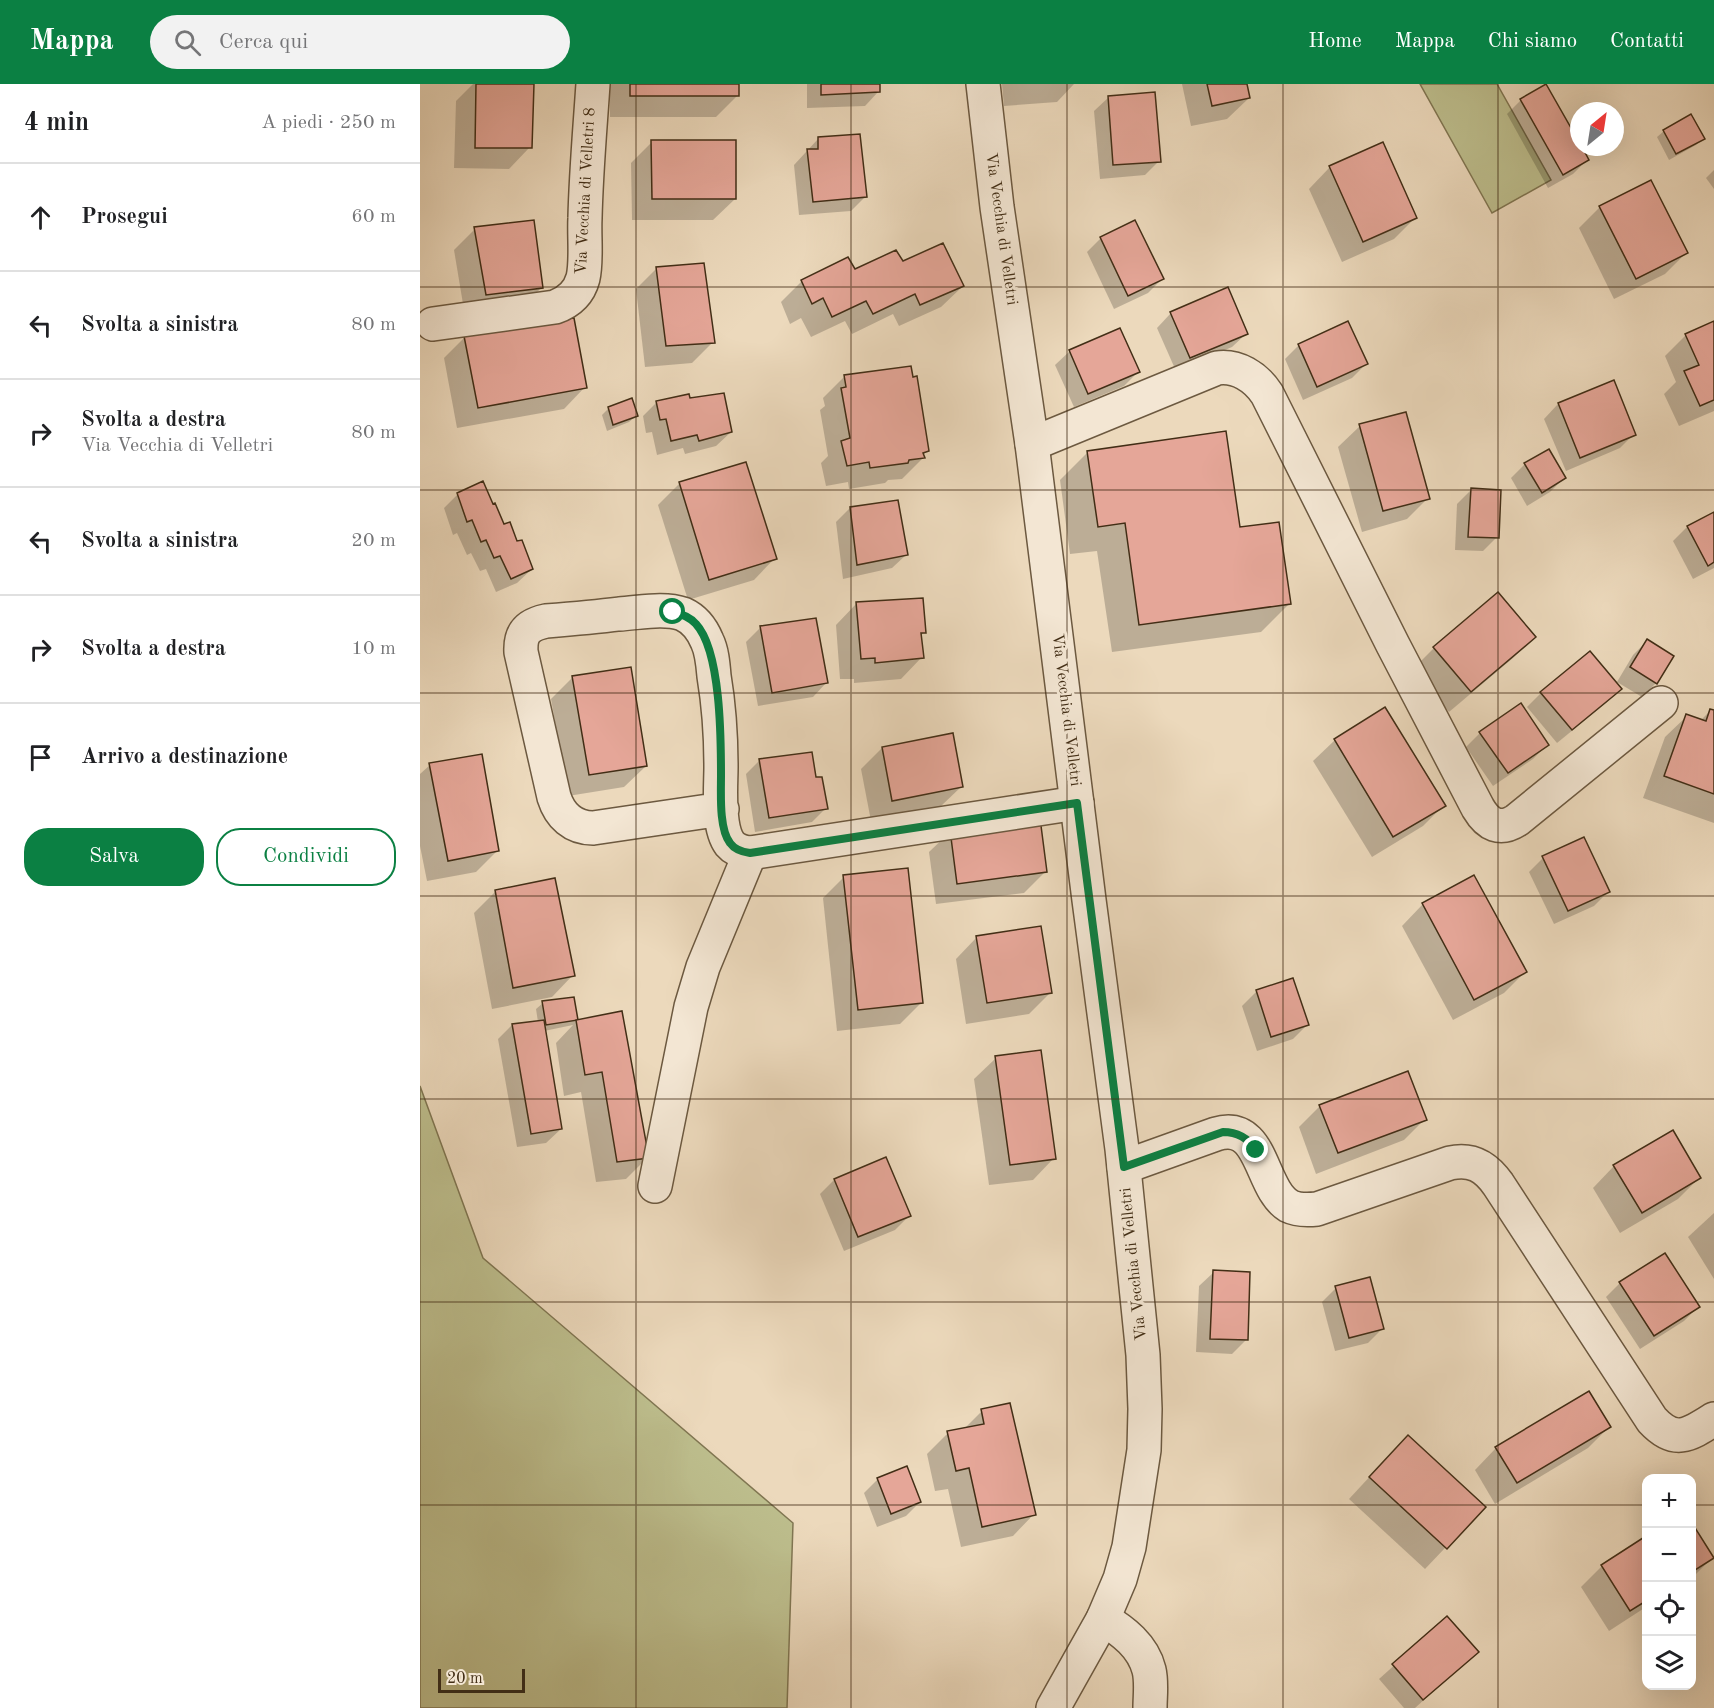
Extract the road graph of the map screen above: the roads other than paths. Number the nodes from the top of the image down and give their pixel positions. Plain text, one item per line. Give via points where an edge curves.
1 (593, 84) edge
2 (983, 84) edge
3 (433, 324) dead end
4 (1032, 444) junction
5 (1661, 703) dead end
6 (1077, 803) junction
7 (722, 808) junction
8 (750, 853) junction
9 (1124, 1167) junction
10 (655, 1186) dead end
11 (1714, 1419) edge
12 (1103, 1619) junction
13 (1053, 1708) edge
14 (1150, 1708) edge

1 - 3 street, Via Vecchia di Velletri 8 via 584,271 576,292 555,307
2 - 4 street, Via Vecchia di Velletri
4 - 5 street via 1217,368 1233,369 1258,382 1478,808 1496,826 1504,827 1517,820
4 - 6 street, Via Vecchia di Velletri
6 - 8 street
6 - 9 street, Via Vecchia di Velletri
7 - 7 street via 718,702 711,654 704,634 691,619 662,610 546,621 524,633 521,652 551,786 556,803 568,820 593,828
7 - 8 street via 730,844
8 - 10 street via 703,967
9 - 11 street via 1215,1134 1231,1132 1252,1144 1282,1199 1290,1206 1308,1210 1450,1163 1474,1163 1498,1184 1652,1420 1669,1434 1678,1436 1688,1435
9 - 12 street, Via Vecchia di Velletri via 1143,1355 1145,1430 1130,1547
12 - 13 street, Via Vecchia di Velletri
12 - 14 street via 1125,1634 1142,1653 1150,1672

